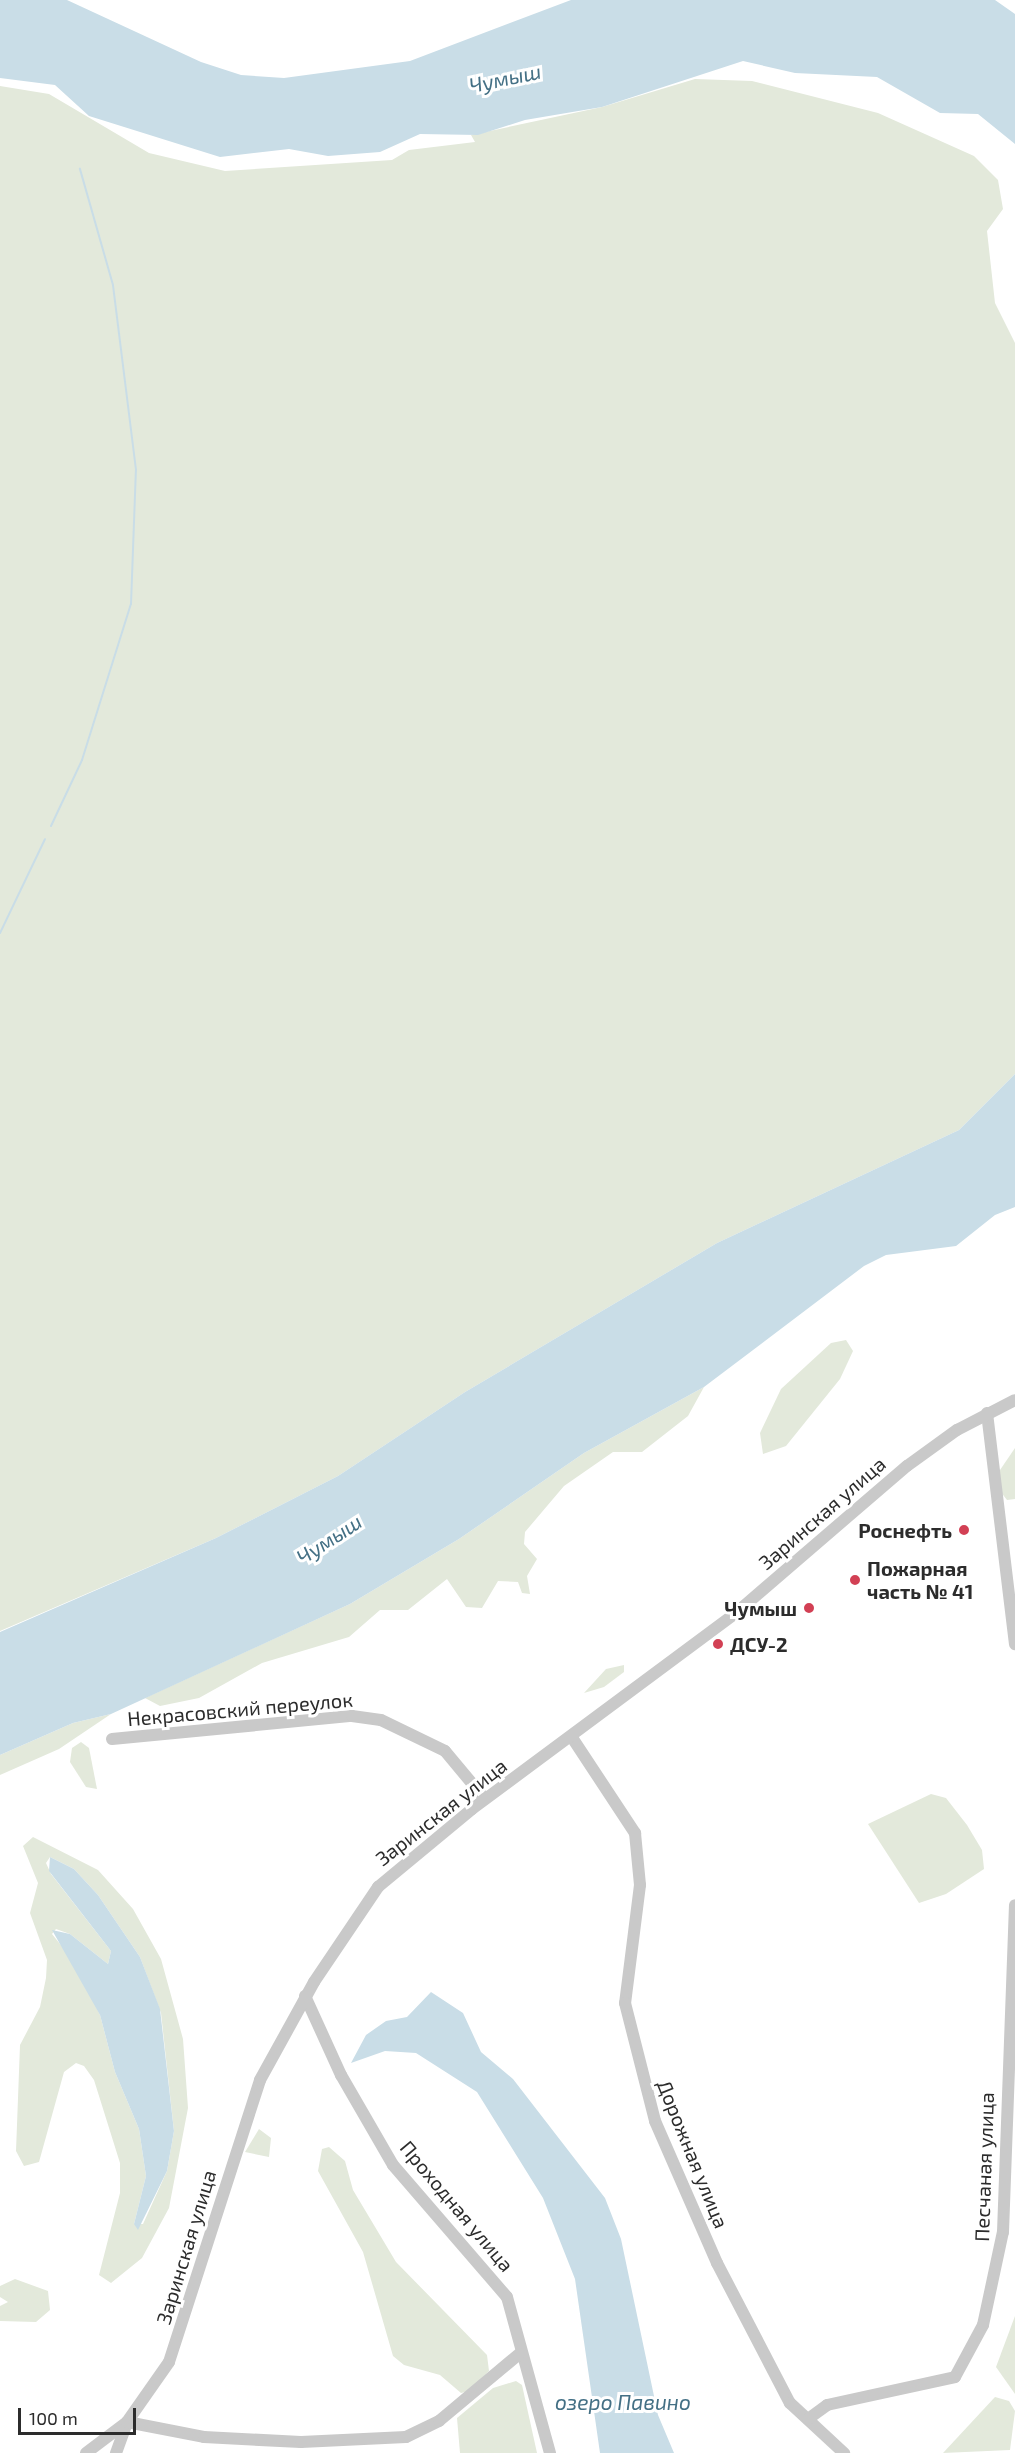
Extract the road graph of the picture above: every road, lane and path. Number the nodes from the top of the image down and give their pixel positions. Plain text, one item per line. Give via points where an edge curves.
1 (1015, 1400) edge
2 (987, 1413) junction
3 (1015, 1637) edge
4 (112, 1739) dead end
5 (573, 1739) junction
6 (485, 1799) junction
7 (1015, 1905) edge
8 (305, 1996) junction
9 (1010, 2158) edge
10 (519, 2354) junction
11 (808, 2419) junction
12 (126, 2422) junction
13 (86, 2453) edge
14 (116, 2453) edge
15 (550, 2453) edge
16 (844, 2453) edge

1 - 2 street, Заринская улица
2 - 3 street
2 - 5 street, Заринская улица via 907,1466 737,1612
4 - 6 street, Некрасовский переулок via 297,1720 381,1720 445,1750
5 - 6 street, Заринская улица
5 - 11 street, Дорожная улица via 635,1833 640,1884 625,2003 655,2121 758,2342 790,2403
6 - 8 street, Заринская улица via 378,1887
7 - 9 street, Песчаная улица
8 - 10 street, Проходная улица via 341,2075 393,2165 507,2297 518,2327
8 - 12 street, Заринская улица via 250,2104 177,2346 160,2379
9 - 11 street, Песчаная улица via 993,2293 958,2373 827,2405
10 - 12 street via 440,2421 395,2439 301,2442 204,2437
10 - 15 street, Проходная улица
11 - 16 street, Дорожная улица
12 - 13 street, Заринская улица
12 - 14 street

